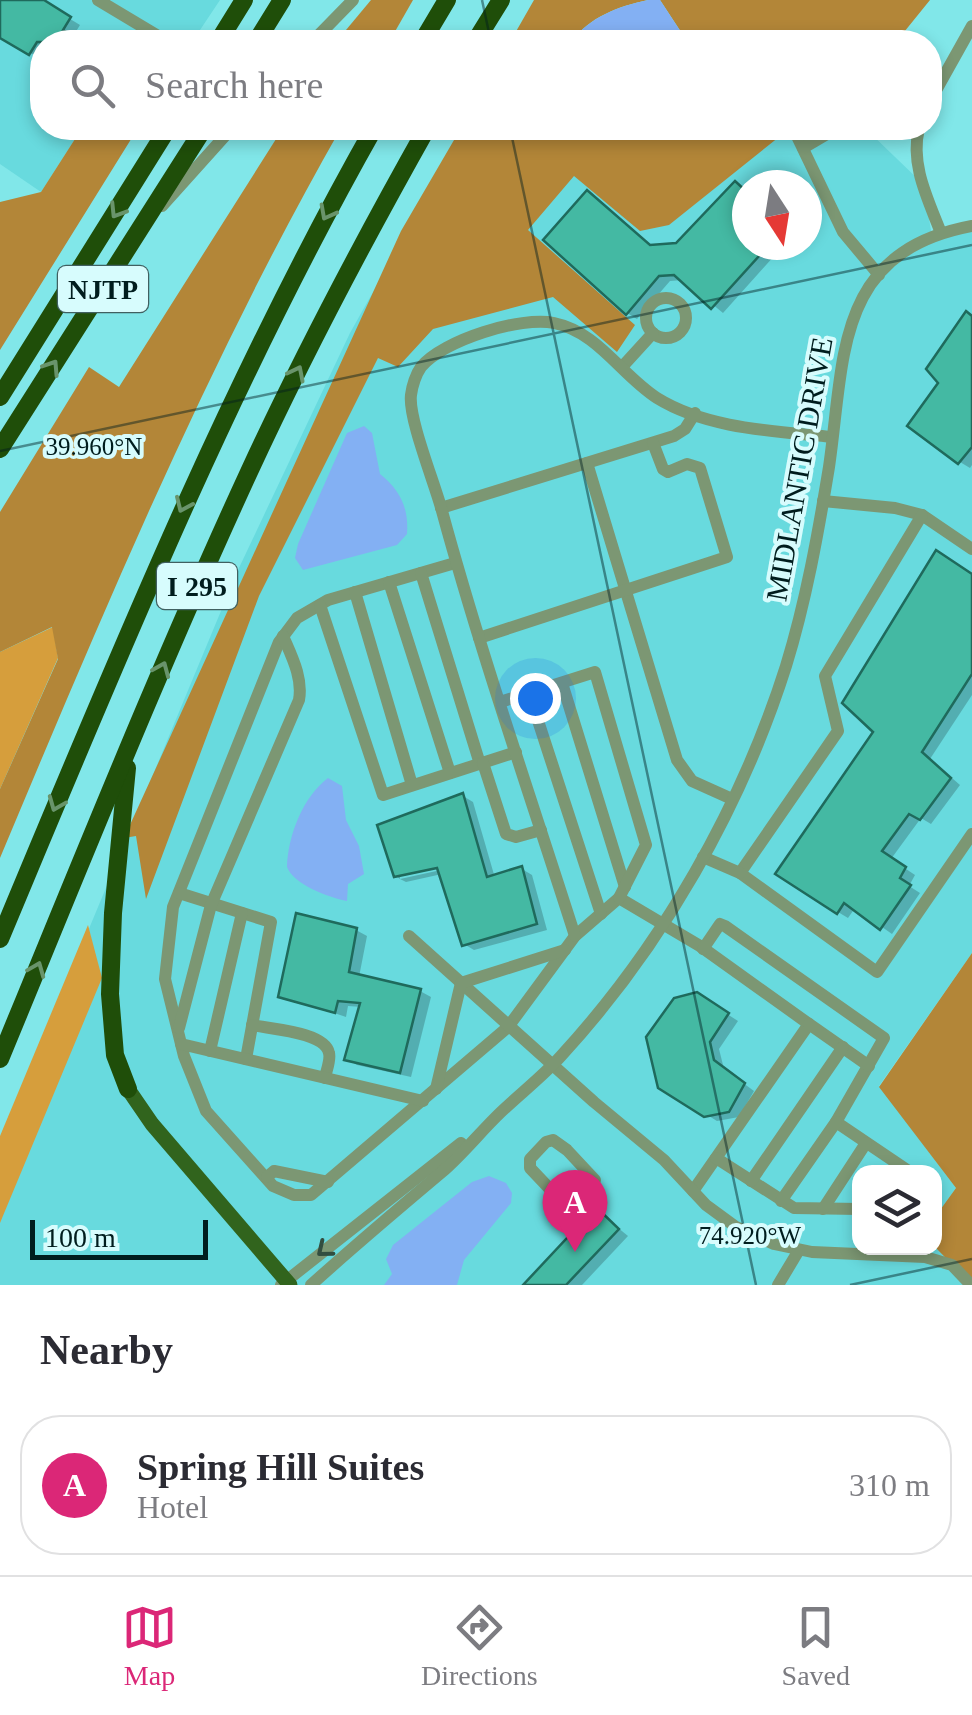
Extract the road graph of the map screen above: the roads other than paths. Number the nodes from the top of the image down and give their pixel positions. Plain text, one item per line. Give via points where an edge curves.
1 (100, 0) edge
2 (244, 0) edge
3 (282, 0) edge
4 (352, 0) edge
5 (447, 0) edge
6 (500, 0) edge
7 (972, 26) edge
8 (149, 30) edge
9 (225, 30) edge
10 (263, 30) edge
11 (323, 30) edge
12 (429, 30) edge
13 (482, 30) edge
14 (942, 80) edge
15 (161, 140) edge
16 (196, 140) edge
17 (221, 140) edge
18 (367, 140) edge
19 (420, 140) edge
20 (799, 140) edge
21 (817, 140) edge
22 (916, 140) edge
23 (803, 148) junction
24 (972, 226) edge
25 (140, 230) junction
26 (941, 233) junction
27 (879, 275) junction
28 (653, 334) dead end
29 (622, 367) junction
30 (0, 397) edge
31 (695, 414) junction
32 (832, 437) junction
33 (653, 443) junction
34 (0, 449) edge
35 (588, 463) junction
36 (823, 500) junction
37 (442, 508) junction
38 (922, 516) junction
39 (972, 549) edge
40 (455, 563) junction
41 (421, 573) junction
42 (388, 582) junction
43 (628, 590) junction
44 (355, 592) junction
45 (320, 605) junction
46 (283, 636) junction
47 (480, 638) junction
48 (562, 683) junction
49 (529, 693) junction
50 (500, 702) junction
51 (129, 746) junction
52 (516, 752) junction
53 (481, 763) junction
54 (450, 773) junction
55 (412, 785) junction
56 (732, 799) junction
57 (541, 830) junction
58 (972, 834) edge
59 (703, 857) junction
60 (740, 873) junction
61 (622, 892) junction
62 (179, 893) junction
63 (211, 905) junction
64 (242, 913) junction
65 (601, 914) junction
66 (662, 924) junction
67 (408, 936) dead end
68 (575, 936) junction
69 (0, 939) edge
70 (703, 949) junction
71 (565, 950) junction
72 (461, 983) junction
73 (809, 1024) junction
74 (252, 1026) junction
75 (508, 1026) junction
76 (179, 1038) junction
77 (843, 1048) junction
78 (210, 1051) junction
79 (0, 1059) edge
80 (246, 1059) junction
81 (553, 1064) junction
82 (869, 1066) junction
83 (324, 1078) junction
84 (128, 1089) joint
85 (436, 1090) junction
86 (422, 1101) junction
87 (499, 1114) junction
88 (836, 1122) junction
89 (866, 1143) junction
90 (716, 1158) junction
91 (892, 1165) edge
92 (267, 1177) junction
93 (594, 1180) dead end
94 (751, 1181) junction
95 (328, 1182) junction
96 (693, 1191) junction
97 (781, 1201) junction
98 (566, 1206) dead end
99 (823, 1209) junction
100 (852, 1210) edge
101 (799, 1250) junction
102 (285, 1284) edge
103 (311, 1285) edge
104 (778, 1285) edge
105 (971, 1285) edge

1 - 8 street
2 - 9 highway
3 - 10 highway
4 - 11 street
5 - 12 highway
6 - 13 highway
7 - 14 street
15 -> 30 highway, NJTP
16 - 25 highway, NJTP
17 - 25 street
18 -> 69 highway, I 295 via 186,497
51 -> 19 highway, I 295 via 259,451
20 - 23 street
21 - 23 street
22 - 26 street via 918,169
23 - 27 street via 843,232
24 - 26 street, MIDLANTIC DRIVE
34 -> 25 highway, NJTP
26 - 27 street, MIDLANTIC DRIVE
27 - 32 street, MIDLANTIC DRIVE via 844,340
28 - 29 street
29 - 31 street via 658,399
29 - 37 street via 552,322 514,324 460,340 430,358 414,381 411,408
31 - 32 street via 746,428
31 - 33 street via 682,432
32 - 36 street, MIDLANTIC DRIVE
33 - 35 street
33 - 43 street via 668,472 688,464 700,468 727,557
35 - 37 street
35 - 43 street
36 - 38 street
36 - 56 street, MIDLANTIC DRIVE via 785,668
37 - 40 street
38 - 39 street
38 - 60 street via 825,676 838,731
40 - 41 street
40 - 47 street
41 - 42 street
41 - 53 street
42 - 44 street
42 - 54 street
43 - 47 street
43 - 56 street via 677,760 692,780
44 - 45 street
44 - 55 street
45 - 46 street
45 - 55 street via 383,794
46 - 62 street
46 - 63 street via 296,667 299,700
47 - 50 street
48 - 49 street
48 - 61 street
48 - 61 street via 595,672 646,845
49 - 50 street
49 - 65 street
50 - 52 street
79 -> 51 highway, I 295
51 - 84 highway via 110,994 115,1055
52 - 53 street
52 - 57 street
53 - 54 street
53 - 57 street via 506,834
54 - 55 street
56 - 59 street, MIDLANTIC DRIVE
57 - 68 street
58 - 60 street via 877,972
59 - 60 street
59 - 66 street, MIDLANTIC DRIVE
61 - 65 street
61 - 66 street
62 - 63 street
62 - 76 street via 165,980
63 - 64 street
63 - 76 street
64 - 74 street via 271,922
64 - 78 street
65 - 68 street
66 - 70 street
66 - 81 street, MIDLANTIC DRIVE
67 - 72 street
68 - 71 street
70 - 73 street
70 - 82 street via 720,924 817,988 884,1038
71 - 72 street
71 - 75 street
72 - 75 street
72 - 85 street
73 - 77 street
73 - 90 street
74 - 80 street
74 - 83 street via 313,1037 328,1047
75 - 81 street
75 - 85 street
76 - 78 street
76 - 92 street via 206,1111
77 - 82 street
77 - 94 street
78 - 80 street
80 - 83 street
81 - 87 street, MIDLANTIC DRIVE
81 - 96 street
82 - 88 street
83 - 86 street
84 - 102 main road
85 - 86 street
86 - 95 street
87 -> 102 street, MIDLANTIC DRIVE
87 - 103 street, MIDLANTIC DRIVE via 445,1170
88 - 89 street
88 - 97 street
89 - 91 street
89 - 99 street
90 - 94 street
90 - 96 street
92 - 95 street via 274,1171
92 - 95 street via 294,1195 311,1195
93 - 98 street via 567,1150 546,1142 530,1168
94 - 97 street
96 - 101 street via 745,1232
97 - 99 street
99 - 100 street
101 - 104 street
101 - 105 street via 926,1257 952,1265

